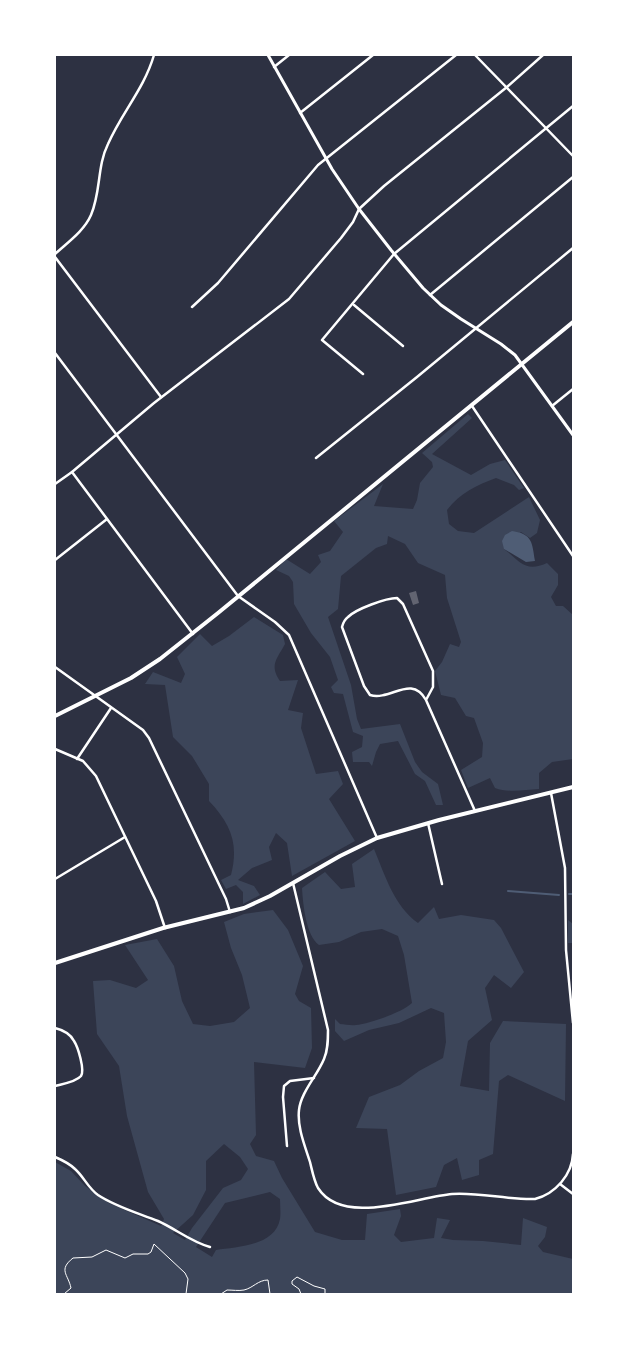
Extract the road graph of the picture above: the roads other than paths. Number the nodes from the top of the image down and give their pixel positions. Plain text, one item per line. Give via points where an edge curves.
1 (154, 55) edge
2 (268, 55) edge
3 (289, 55) edge
4 (373, 55) edge
5 (456, 55) edge
6 (475, 55) edge
7 (543, 55) edge
8 (274, 67) junction
9 (507, 87) junction
10 (573, 106) edge
11 (300, 113) junction
12 (546, 128) junction
13 (573, 156) edge
14 (326, 160) junction
15 (573, 177) edge
16 (359, 210) junction
17 (573, 248) edge
18 (394, 254) junction
19 (55, 256) edge
20 (430, 295) junction
21 (354, 304) junction
22 (192, 306) dead end
23 (573, 322) edge
24 (476, 328) junction
25 (403, 346) dead end
26 (55, 353) edge
27 (521, 364) junction
28 (363, 374) dead end
29 (573, 389) edge
30 (161, 397) junction
31 (471, 404) junction
32 (552, 406) junction
33 (116, 435) junction
34 (573, 435) edge
35 (316, 458) dead end
36 (72, 472) junction
37 (55, 484) edge
38 (107, 519) junction
39 (573, 556) edge
40 (55, 560) edge
41 (238, 596) junction
42 (193, 634) junction
43 (55, 667) edge
44 (95, 697) junction
45 (426, 700) junction
46 (111, 708) junction
47 (55, 716) edge
48 (55, 749) edge
49 (77, 759) junction
50 (573, 787) edge
51 (550, 793) junction
52 (475, 811) junction
53 (428, 823) junction
54 (125, 837) junction
55 (376, 838) junction
56 (55, 879) edge
57 (293, 883) junction
58 (442, 884) dead end
59 (230, 912) junction
60 (165, 928) junction
61 (55, 963) edge
62 (573, 1022) edge
63 (55, 1028) edge
64 (314, 1078) junction
65 (55, 1086) edge
66 (287, 1146) dead end
67 (573, 1154) edge
68 (55, 1157) edge
69 (560, 1184) junction
70 (573, 1194) edge
71 (210, 1247) dead end

1 - 19 street via 143,84 106,148 91,215
2 - 8 street
3 - 8 street
4 - 11 street
5 - 14 street
6 - 9 street
7 - 9 street
8 - 11 street
9 - 12 street
9 - 16 street
10 - 12 street
11 - 14 street
12 - 13 street
12 - 18 street
14 - 16 street
14 - 22 street via 318,165 218,283
15 - 20 street
16 - 18 street
16 - 30 street via 341,238 289,299
17 - 24 street
18 - 20 street
18 - 21 street
19 - 30 street
20 - 24 street via 448,311
21 - 25 street
21 - 28 street via 322,340
23 - 27 main road
24 - 27 street via 501,344
24 - 35 street
26 - 33 street
27 - 31 main road
27 - 32 street
29 - 32 street
30 - 33 street
31 - 39 street
31 - 41 main road
32 - 34 street
33 - 36 street
33 - 41 street
36 - 37 street
36 - 38 street
38 - 40 street
38 - 42 street
41 - 42 main road
41 - 55 street via 289,635
42 - 44 main road via 122,684
43 - 44 street
44 - 46 street
44 - 47 main road
45 - 45 street via 433,686 433,671 400,600 388,599 346,619 342,627 370,695 383,696 414,689 420,691
45 - 52 street
46 - 49 street
46 - 59 street via 143,730 154,744
48 - 49 street
49 - 54 street via 83,761 96,776
50 - 51 main road
51 - 52 main road
51 - 62 street via 564,868 566,950
52 - 53 main road
53 - 55 main road
53 - 58 street
54 - 56 street
54 - 60 street via 156,901
55 - 57 main road
57 - 59 main road via 259,902
57 - 64 street via 328,1030 328,1046
59 - 60 main road
60 - 61 main road
63 - 65 street via 64,1030 74,1041 83,1069 76,1080
64 - 66 street via 290,1081 284,1086
64 - 69 street via 302,1100 299,1124 318,1188 336,1203 382,1206 451,1194 535,1199 544,1197
67 - 69 street via 567,1176
68 - 71 street via 75,1169 96,1194
69 - 70 street

